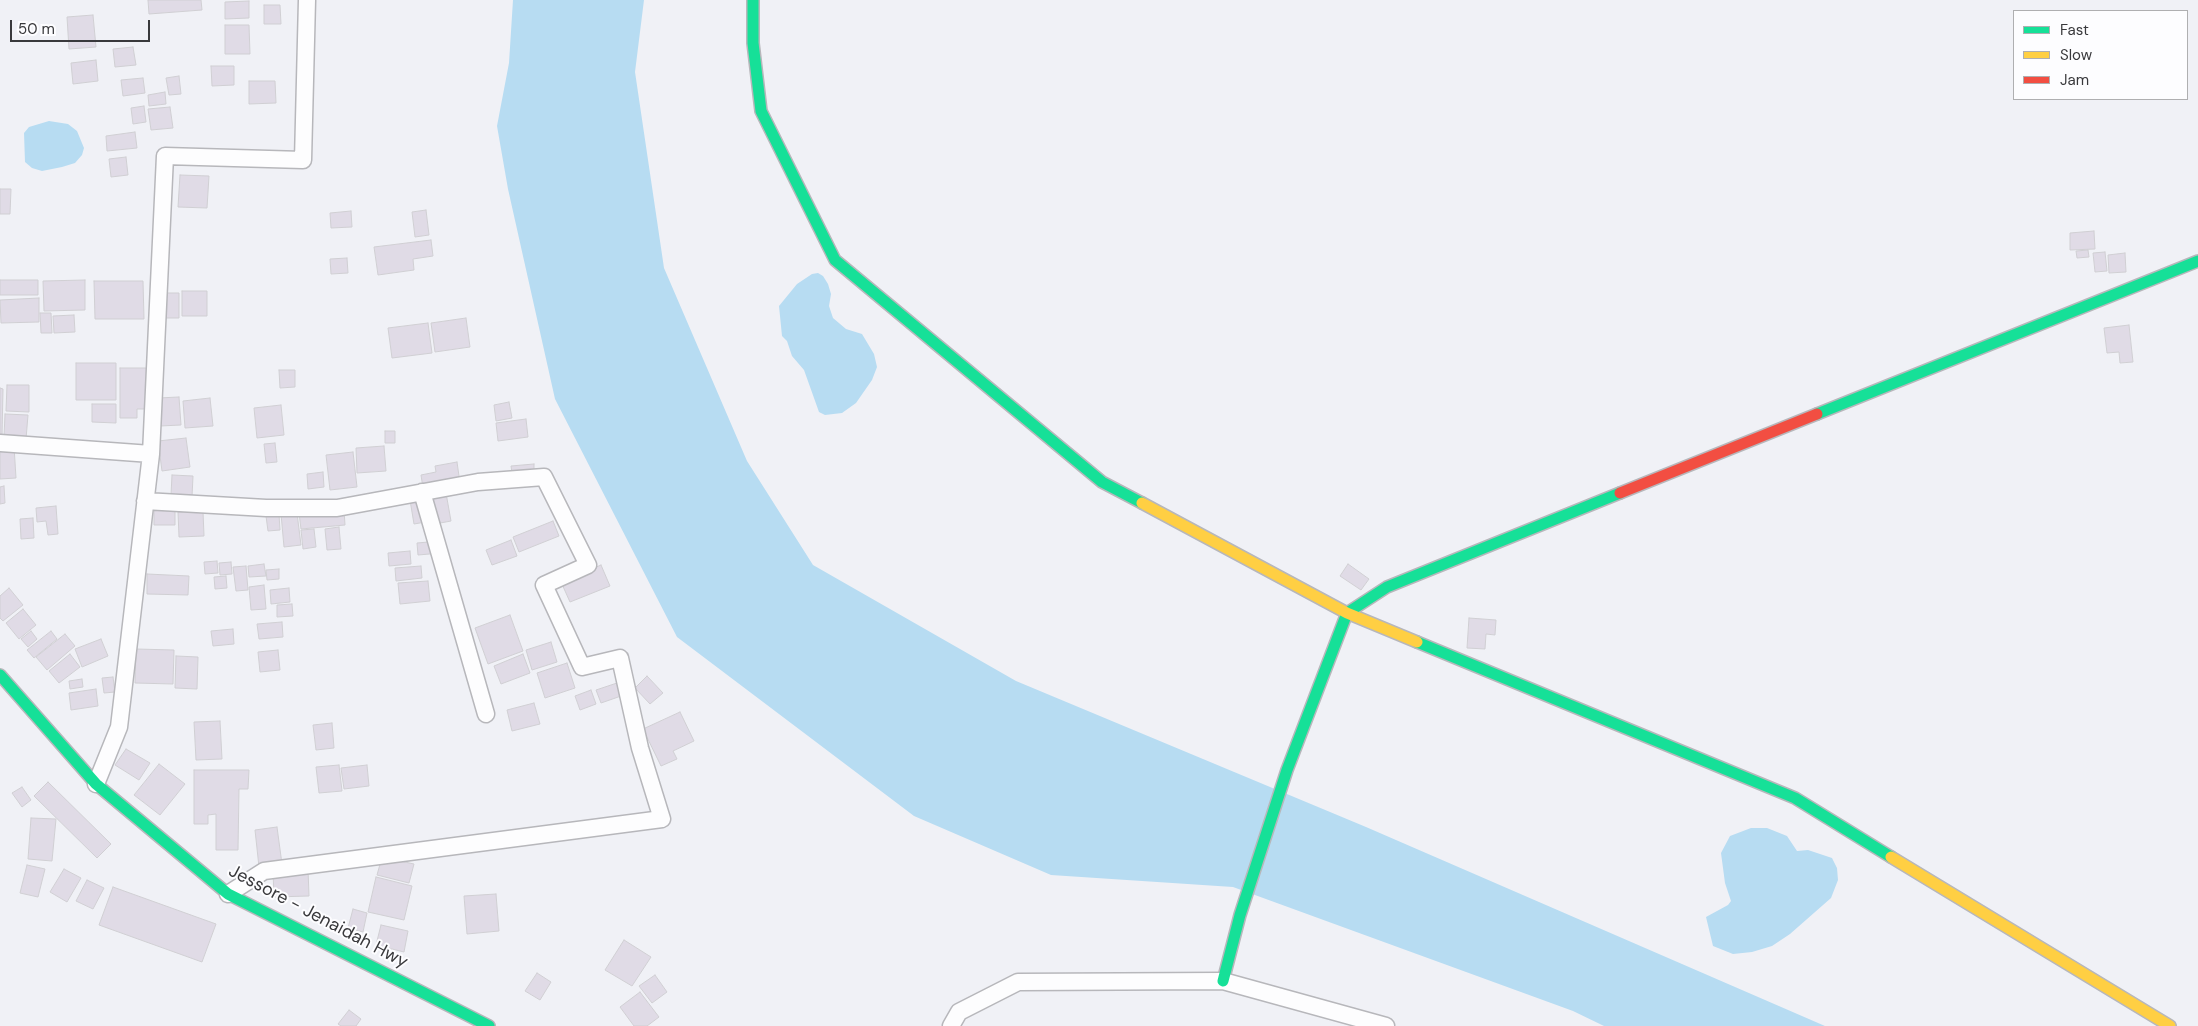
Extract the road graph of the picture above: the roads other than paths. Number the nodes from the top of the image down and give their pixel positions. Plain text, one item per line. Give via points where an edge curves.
1 (307, 0) edge
2 (753, 0) edge
3 (2198, 261) edge
4 (0, 443) edge
5 (151, 454) junction
6 (422, 492) junction
7 (145, 501) junction
8 (1347, 613) junction
9 (0, 674) edge
10 (486, 714) dead end
11 (96, 784) junction
12 (228, 894) junction
13 (1224, 981) junction
14 (489, 1026) edge
15 (951, 1026) edge
16 (1386, 1026) edge
17 (2170, 1026) edge

1 - 5 street via 303,160 165,156
2 - 8 main road via 753,44 761,111 835,260 1102,482
3 - 8 main road via 1387,587
4 - 5 street
5 - 7 street
6 - 7 street via 337,508 266,508
6 - 10 street
6 - 12 street via 478,482 544,477 588,565 544,585 582,667 620,658 640,748 662,819 264,871
7 - 11 street via 119,727
8 - 13 main road via 1287,770 1240,915
8 - 17 main road via 1795,798
9 - 11 main road, Jessore - Jenaidah Hwy
11 - 12 main road, Jessore - Jenaidah Hwy
12 - 14 main road, Jessore - Jenaidah Hwy
13 - 15 street via 1018,982 959,1012
13 - 16 street

